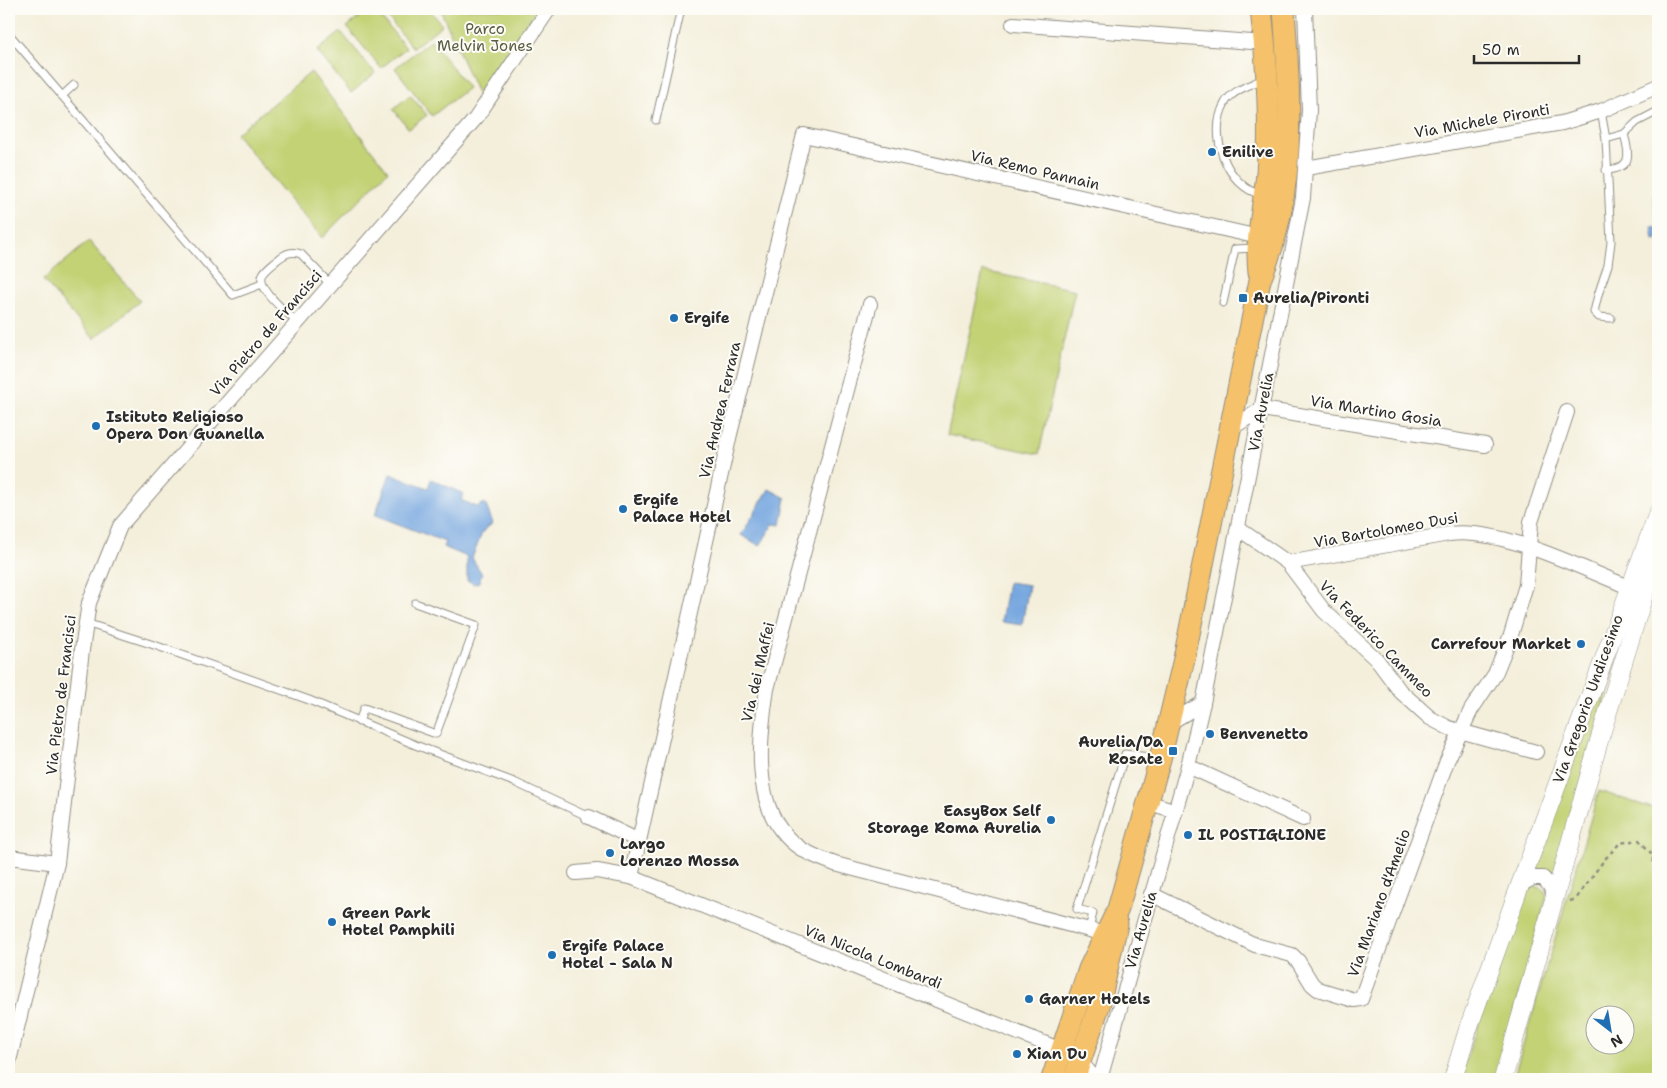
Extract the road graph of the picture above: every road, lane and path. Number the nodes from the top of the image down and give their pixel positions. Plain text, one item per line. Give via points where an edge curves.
1 (549, 9) edge
2 (681, 9) edge
3 (1262, 9) edge
4 (1284, 9) edge
5 (1305, 9) edge
6 (1013, 24) dead end
7 (1306, 24) junction
8 (9, 34) edge
9 (1265, 43) junction
10 (1288, 62) junction
11 (1268, 77) junction
12 (74, 85) dead end
13 (1658, 86) edge
14 (62, 96) junction
15 (1601, 111) junction
16 (1658, 111) edge
17 (656, 120) dead end
18 (804, 134) joint
19 (1624, 134) junction
20 (1606, 139) junction
21 (1306, 168) junction
22 (1606, 170) junction
23 (1265, 196) junction
24 (1259, 242) junction
25 (1260, 280) junction
26 (262, 284) junction
27 (330, 284) junction
28 (1224, 303) dead end
29 (870, 304) dead end
30 (1611, 318) dead end
31 (297, 322) junction
32 (1262, 409) junction
33 (1567, 412) dead end
34 (1230, 429) junction
35 (1485, 445) dead end
36 (1658, 513) edge
37 (1239, 529) junction
38 (1528, 547) junction
39 (1658, 549) edge
40 (1288, 564) junction
41 (1629, 588) junction
42 (415, 603) dead end
43 (86, 623) junction
44 (1203, 703) junction
45 (359, 722) junction
46 (1169, 722) junction
47 (1460, 731) junction
48 (1536, 752) dead end
49 (1160, 758) junction
50 (1188, 766) junction
51 (1147, 802) junction
52 (1176, 811) junction
53 (589, 817) joint
54 (1302, 819) dead end
55 (640, 841) junction
56 (9, 857) edge
57 (57, 863) junction
58 (576, 873) dead end
59 (631, 877) junction
60 (1520, 885) junction
61 (1658, 891) edge
62 (1151, 894) junction
63 (1554, 902) junction
64 (1118, 909) junction
65 (1097, 931) junction
66 (1061, 1050) junction
67 (9, 1061) edge
68 (1077, 1071) edge
69 (1052, 1079) edge
70 (1095, 1079) edge
71 (1100, 1079) edge
72 (1453, 1079) edge
73 (1503, 1079) edge

1 - 27 street, Via Pietro de Francisci via 476,118
2 - 17 lane
3 - 9 main road, Via Aurelia
4 - 10 main road, Via Aurelia
5 - 7 street, Via Aurelia
6 - 9 street
7 - 10 street
7 - 21 street, Via Aurelia via 1309,91
8 - 14 lane
9 - 11 main road, Via Aurelia
10 - 25 main road, Via Aurelia via 1284,193 1275,239
11 - 23 main road, Via Aurelia
11 - 23 lane via 1231,95 1221,111 1219,129 1222,153 1231,173 1246,190
12 - 14 lane
13 - 15 street, Via Michele Pironti
14 - 26 lane via 233,295
15 - 20 lane
15 - 21 street, Via Michele Pironti via 1562,123
16 - 19 lane via 1637,122
18 - 24 street, Via Remo Pannain
18 - 55 street, Via Andrea Ferrara via 730,434
19 - 20 lane
19 - 22 lane via 1628,146 1624,167
20 - 22 lane
21 - 32 street, Via Aurelia
22 - 30 lane via 1611,242 1608,265 1594,312 1599,317
23 - 24 main road, Via Aurelia
24 - 25 main road, Via Aurelia
24 - 28 lane via 1235,249
25 - 34 main road, Via Aurelia
26 - 27 lane via 262,275 267,269 284,254 296,252
26 - 31 lane via 275,302
27 - 31 street, Via Pietro de Francisci
29 - 65 street, Via dei Maffei via 768,689 760,751 769,806 785,836 814,856
31 - 43 street, Via Pietro de Francisci via 120,526 92,596
32 - 34 street
32 - 35 street, Via Martino Gosia
32 - 37 street, Via Aurelia
33 - 38 street via 1531,522
34 - 46 main road, Via Aurelia
36 - 41 street, Via Gregorio Undicesimo
37 - 40 street, Via Federico Cammeo
37 - 44 street, Via Aurelia
38 - 40 street, Via Bartolomeo Dusi via 1486,535 1459,532
38 - 41 street, Via Bartolomeo Dusi
38 - 47 street via 1526,585 1512,635 1495,674
39 - 63 street, Via Gregorio Undicesimo
40 - 47 street, Via Federico Cammeo via 1324,611 1378,660 1400,692 1436,722
41 - 60 street, Via Gregorio Undicesimo
42 - 45 lane via 476,625 436,734 364,708
43 - 45 lane via 291,694
43 - 57 street, Via Pietro de Francisci
44 - 46 street
44 - 50 street, Via Aurelia
45 - 53 lane via 514,782
46 - 49 main road, Via Aurelia
47 - 48 street, Via Federico Cammeo
47 - 62 street, Via Mariano d'Amelio via 1361,999 1354,1000 1318,989 1292,955 1255,945
49 - 51 main road, Via Aurelia
49 - 65 lane via 1125,754 1077,909 1093,913
50 - 52 street, Via Aurelia
50 - 54 street
51 - 52 street
51 - 64 main road, Via Aurelia
52 - 62 street, Via Aurelia
53 - 55 street
55 - 59 street
56 - 57 street
57 - 67 street, Via Pietro de Francisci
58 - 59 street via 597,871
59 - 66 street, Via Nicola Lombardi
60 - 63 street via 1533,878 1543,878 1550,886
60 - 72 street, Via Gregorio Undicesimo
61 - 63 path via 1652,854 1639,840 1620,843 1576,899
62 - 71 street, Via Aurelia
63 - 73 street, Via Gregorio Undicesimo
64 - 65 main road, Via Aurelia
64 - 68 main road, Via Aurelia via 1108,975
65 - 66 main road, Via Aurelia via 1089,969
66 - 68 street, Via Nicola Lombardi
66 - 69 main road, Via Aurelia
68 - 70 street, Via Nicola Lombardi

